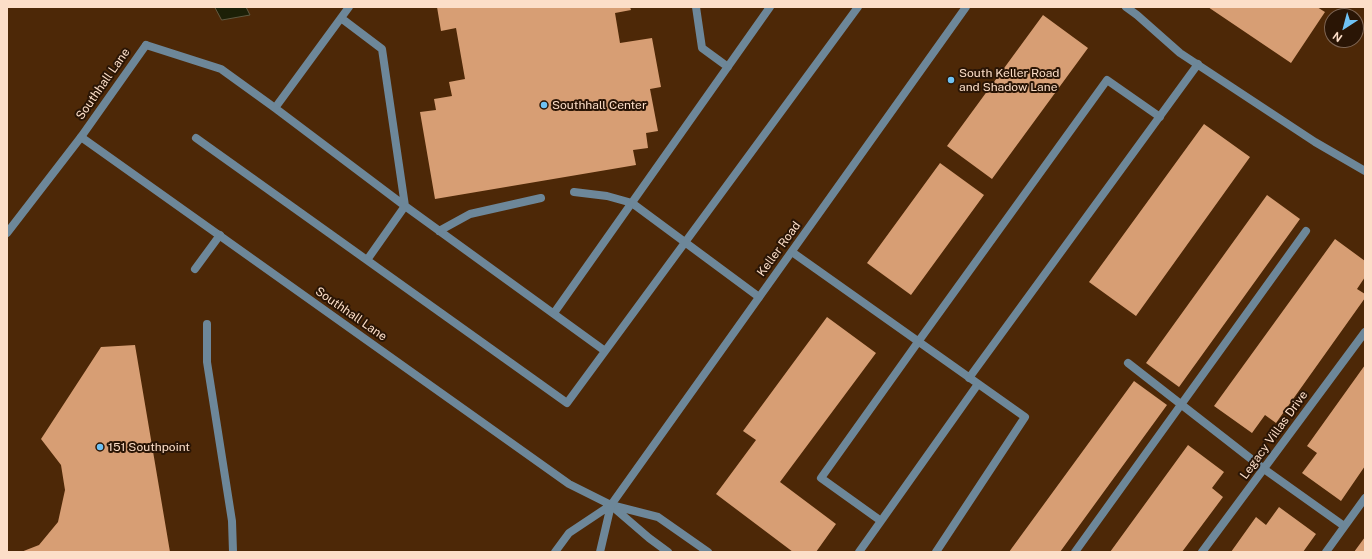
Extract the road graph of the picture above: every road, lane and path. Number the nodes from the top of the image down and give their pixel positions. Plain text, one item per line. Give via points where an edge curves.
1 (349, 7) edge
2 (696, 7) edge
3 (770, 7) edge
4 (858, 7) edge
5 (966, 7) edge
6 (1126, 7) edge
7 (341, 18) junction
8 (1198, 64) junction
9 (728, 67) junction
10 (276, 108) junction
11 (1160, 117) junction
12 (81, 137) junction
13 (196, 138) dead end
14 (1365, 171) edge
15 (574, 192) dead end
16 (541, 198) dead end
17 (632, 203) junction
18 (405, 206) junction
19 (439, 231) junction
20 (1306, 231) dead end
21 (7, 233) edge
22 (220, 235) junction
23 (684, 242) junction
24 (792, 252) junction
25 (367, 260) junction
26 (195, 269) dead end
27 (759, 297) junction
28 (554, 314) junction
29 (206, 324) dead end
30 (1365, 332) edge
31 (918, 342) junction
32 (605, 351) junction
33 (1128, 363) dead end
34 (969, 378) junction
35 (978, 384) junction
36 (1182, 404) junction
37 (1264, 469) junction
38 (1365, 498) edge
39 (611, 505) junction
40 (881, 521) junction
41 (1344, 526) junction
42 (232, 552) edge
43 (555, 552) edge
44 (600, 552) edge
45 (668, 552) edge
46 (708, 552) edge
47 (859, 552) edge
48 (936, 552) edge
49 (1075, 552) edge
50 (1202, 552) edge
51 (1326, 552) edge

1 - 7 street
2 - 9 street via 702,48
3 - 9 street
4 - 23 street
5 - 24 street, Keller Road
6 - 8 street via 1180,53
7 - 10 street
7 - 18 street via 382,49
8 - 11 street
8 - 14 street via 1314,142
9 - 17 street
10 - 12 street, Southhall Lane via 221,70 146,45
10 - 18 street
11 - 31 street via 1107,80
11 - 34 street
12 - 21 street, Southhall Lane
12 - 22 street, Southhall Lane
13 - 25 street
15 - 17 street via 607,196
16 - 19 street via 470,214
17 - 23 street
17 - 28 street
18 - 19 street
18 - 25 street
19 - 28 street
20 - 36 street
22 - 26 street
22 - 39 street, Southhall Lane via 569,484
23 - 27 street
23 - 32 street
24 - 27 street, Keller Road
24 - 31 street
25 - 32 street via 567,403
27 - 39 street, Keller Road
28 - 32 street
29 - 42 street via 208,362 231,514
30 - 37 street, Legacy Villas Drive
31 - 34 street
31 - 40 street via 821,478
33 - 36 street
34 - 35 street
35 - 40 street
35 - 48 street via 1025,417
36 - 37 street
36 - 49 street
37 - 41 street
37 - 50 street, Legacy Villas Drive
38 - 41 street
39 - 43 street, Keller Road via 569,533
39 - 44 street, Keller Road
39 - 45 street
39 - 46 street via 658,517
40 - 47 street
41 - 51 street

